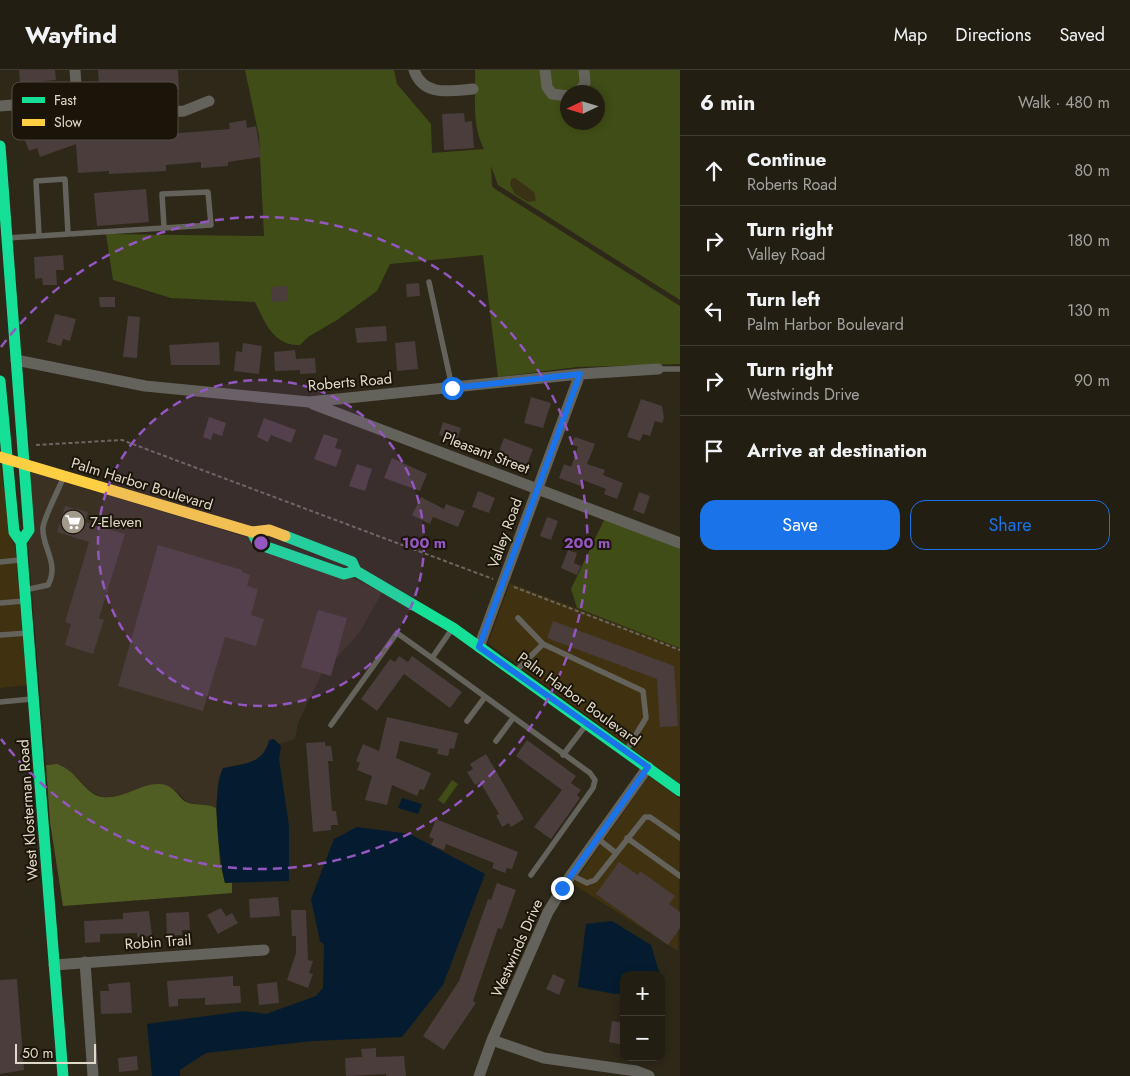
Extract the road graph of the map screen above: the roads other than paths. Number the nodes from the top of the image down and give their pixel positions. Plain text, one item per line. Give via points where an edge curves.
1 (414, 70) edge
2 (545, 70) edge
3 (584, 70) edge
4 (584, 85) edge
5 (474, 89) dead end
6 (560, 95) edge
7 (209, 101) dead end
8 (178, 111) edge
9 (0, 146) edge
10 (164, 227) junction
11 (68, 233) junction
12 (39, 235) junction
13 (7, 238) junction
14 (429, 282) dead end
15 (16, 360) junction
16 (658, 369) joint
17 (680, 369) edge
18 (580, 374) junction
19 (0, 381) edge
20 (452, 388) junction
21 (309, 402) junction
22 (3, 458) edge
23 (24, 464) junction
24 (64, 476) junction
25 (538, 488) junction
26 (43, 528) junction
27 (29, 530) junction
28 (252, 532) junction
29 (21, 542) junction
30 (680, 543) edge
31 (22, 560) junction
32 (0, 562) edge
33 (356, 571) junction
34 (26, 595) junction
35 (0, 603) edge
36 (518, 618) dead end
37 (453, 628) junction
38 (29, 633) junction
39 (0, 635) edge
40 (543, 644) junction
41 (479, 647) junction
42 (432, 658) junction
43 (516, 671) junction
44 (485, 697) junction
45 (34, 698) junction
46 (0, 702) edge
47 (513, 718) junction
48 (467, 721) dead end
49 (588, 723) junction
50 (332, 725) dead end
51 (496, 741) dead end
52 (626, 751) junction
53 (563, 756) junction
54 (648, 767) junction
55 (680, 791) edge
56 (597, 838) junction
57 (627, 838) junction
58 (680, 838) edge
59 (616, 853) junction
60 (531, 874) dead end
61 (571, 875) junction
62 (680, 876) edge
63 (264, 950) dead end
64 (85, 962) junction
65 (54, 965) junction
66 (492, 1040) junction
67 (62, 1076) edge
68 (93, 1076) edge
69 (479, 1076) edge
70 (649, 1076) edge

1 - 5 street via 417,79 440,92
2 - 6 street via 547,87 552,94
3 - 4 street
7 - 8 street
9 - 13 main road
10 - 10 lane via 211,225 208,192 162,194
10 - 11 lane
11 - 12 lane
11 - 12 lane via 65,179 36,181
12 - 13 lane
13 - 15 main road
14 - 20 lane
15 - 21 street, Roberts Road via 145,386
15 - 23 main road
16 - 17 lane
16 - 18 street, Roberts Road
18 - 20 street, Roberts Road
18 - 25 street, Valley Road
19 - 22 main road, West Klosterman Road
20 - 21 street, Roberts Road
21 - 25 street, Pleasant Street
22 - 23 main road, Palm Harbor Boulevard
22 - 29 main road, West Klosterman Road via 14,532
23 - 24 main road, Palm Harbor Boulevard
23 - 27 main road
24 - 26 lane
24 - 28 main road, Palm Harbor Boulevard
25 - 30 street, Pleasant Street
25 - 41 street, Valley Road
26 - 27 lane
26 - 34 lane via 51,560 51,578 48,585
27 - 29 main road
28 - 33 main road, Palm Harbor Boulevard via 269,530 352,562
28 - 33 main road, Palm Harbor Boulevard via 258,544 344,574
29 - 31 main road, West Klosterman Road
31 - 32 lane
31 - 34 main road, West Klosterman Road
33 - 37 main road, Palm Harbor Boulevard
34 - 35 lane
34 - 38 main road, West Klosterman Road
36 - 40 lane
37 - 41 main road, Palm Harbor Boulevard
37 - 42 lane
38 - 39 lane
38 - 45 main road, West Klosterman Road
40 - 43 lane
40 - 52 lane via 643,691 646,718
41 - 43 main road, Palm Harbor Boulevard
42 - 44 lane
42 - 50 lane via 397,633
43 - 49 main road, Palm Harbor Boulevard
44 - 47 lane
44 - 48 lane
45 - 46 lane
45 - 65 main road, West Klosterman Road
47 - 51 lane
47 - 53 lane
49 - 52 main road, Palm Harbor Boulevard
49 - 53 lane
52 - 54 main road, Palm Harbor Boulevard
53 - 60 lane via 590,773 595,780 593,788
54 - 55 main road, Palm Harbor Boulevard
54 - 56 street, Westwinds Drive
56 - 59 lane
56 - 61 street, Westwinds Drive
57 - 58 lane via 640,821 650,817
57 - 59 lane
57 - 62 lane
59 - 61 lane via 591,882
61 - 66 street, Westwinds Drive via 544,920
63 - 64 street, Robin Trail
64 - 65 street, Robin Trail
64 - 68 street
65 - 67 main road, West Klosterman Road
66 - 69 street, Westwinds Drive
66 - 70 street via 544,1058 636,1071

